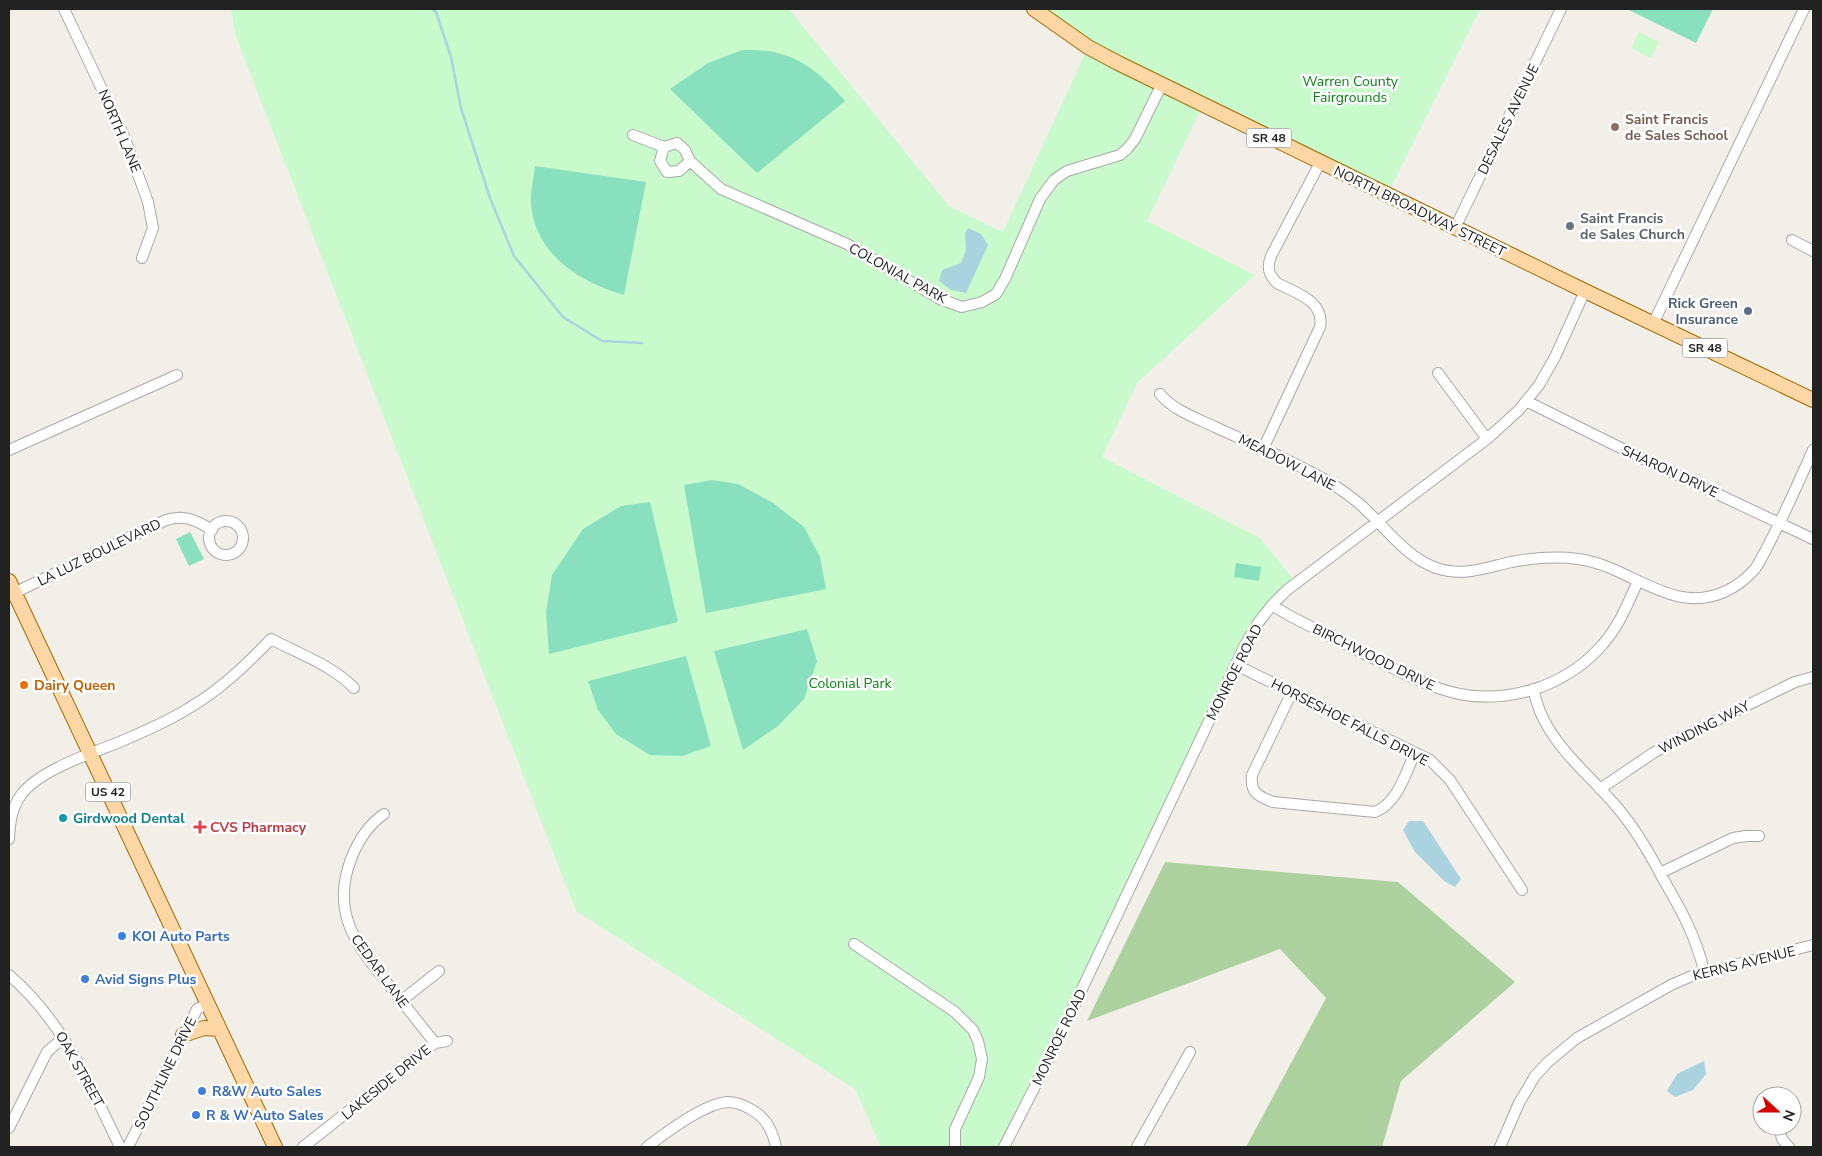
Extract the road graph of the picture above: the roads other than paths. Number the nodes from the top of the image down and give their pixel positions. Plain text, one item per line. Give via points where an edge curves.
1 (64, 9) edge
2 (1034, 9) edge
3 (1561, 9) edge
4 (1804, 9) edge
5 (1162, 84) junction
6 (633, 135) dead end
7 (664, 147) junction
8 (690, 161) junction
9 (1320, 163) junction
10 (1455, 228) junction
11 (1792, 240) dead end
12 (1813, 251) edge
13 (142, 258) dead end
14 (1585, 291) junction
15 (1653, 324) junction
16 (1438, 373) dead end
17 (177, 374) dead end
18 (1160, 394) dead end
19 (1813, 400) edge
20 (1526, 401) junction
21 (1486, 439) junction
22 (9, 450) edge
23 (1263, 450) junction
24 (1813, 450) edge
25 (1377, 521) junction
26 (1779, 523) junction
27 (212, 530) dead end
28 (1813, 539) edge
29 (1638, 581) junction
30 (12, 587) edge
31 (1272, 605) junction
32 (1236, 665) junction
33 (1813, 677) edge
34 (354, 688) dead end
35 (1533, 689) junction
36 (1292, 692) junction
37 (90, 753) junction
38 (1415, 753) junction
39 (1600, 788) junction
40 (384, 814) dead end
41 (1759, 836) dead end
42 (9, 839) edge
43 (1660, 873) junction
44 (1522, 890) dead end
45 (854, 944) dead end
46 (1813, 946) edge
47 (439, 971) dead end
48 (1704, 971) junction
49 (9, 975) edge
50 (400, 1000) junction
51 (208, 1004) junction
52 (219, 1029) junction
53 (183, 1035) junction
54 (64, 1037) junction
55 (447, 1041) dead end
56 (435, 1042) junction
57 (1190, 1052) dead end
58 (9, 1128) edge
59 (1781, 1136) edge
60 (120, 1147) edge
61 (128, 1147) edge
62 (275, 1147) edge
63 (304, 1147) edge
64 (647, 1147) edge
65 (776, 1147) edge
66 (956, 1147) edge
67 (1004, 1147) edge
68 (1137, 1147) edge
69 (1500, 1147) edge
70 (1789, 1147) edge

1 - 13 street, NORTH LANE via 124,136 148,202 153,228
2 - 5 main road, NORTH BROADWAY STREET / SR 48 via 1088,47
3 - 10 street, DESALES AVENUE
4 - 15 street
5 - 8 street, COLONIAL PARK via 1127,149 1120,155 1067,171 1054,180 1040,199 996,294 962,307 940,299 847,244 721,189
5 - 9 main road, NORTH BROADWAY STREET / SR 48
6 - 7 street, COLONIAL PARK
7 - 8 street, COLONIAL PARK via 677,143
7 - 8 street via 660,161 668,172 679,171
9 - 10 main road, NORTH BROADWAY STREET / SR 48
9 - 23 street via 1268,267 1277,283 1315,304 1321,315 1320,327
10 - 14 main road, NORTH BROADWAY STREET / SR 48
11 - 12 street
14 - 15 main road, NORTH BROADWAY STREET / SR 48
14 - 20 street, MONROE ROAD via 1555,357
15 - 19 main road, NORTH BROADWAY STREET / SR 48
16 - 21 street
17 - 22 street
18 - 23 street, MEADOW LANE via 1191,415
20 - 21 street, MONROE ROAD
20 - 26 street, SHARON DRIVE
21 - 25 street, MONROE ROAD
23 - 25 street, MEADOW LANE via 1328,481
24 - 26 street, MEADOW LANE
25 - 29 street, MEADOW LANE via 1419,560 1448,571 1474,572 1510,562 1556,557 1600,564
25 - 31 street, MONROE ROAD
26 - 28 street, SHARON DRIVE
26 - 29 street, MEADOW LANE via 1755,569 1726,592 1702,598 1683,598
27 - 30 street, LA LUZ BOULEVARD via 192,519 172,518
29 - 35 street, BIRCHWOOD DRIVE via 1615,627 1596,652 1566,675
30 - 37 main road, US 42
31 - 32 street, MONROE ROAD via 1258,623
31 - 35 street, BIRCHWOOD DRIVE via 1430,686 1486,697
32 - 36 street, HORSESHOE FALLS DRIVE
32 - 67 street, MONROE ROAD
33 - 39 street, WINDING WAY via 1795,682 1680,738
34 - 37 street via 328,668 271,640 217,689 190,708
35 - 39 street via 1548,728
36 - 38 street, HORSESHOE FALLS DRIVE
36 - 38 street via 1252,776 1251,786 1262,798 1273,802 1375,812 1393,799
37 - 42 street via 47,773 25,790 14,805
37 - 51 main road, US 42
38 - 44 street, HORSESHOE FALLS DRIVE via 1430,760 1450,780
39 - 43 street via 1632,827
40 - 50 street, CEDAR LANE via 367,829 354,852 347,870 344,895 347,921 357,944
41 - 43 street via 1733,838
43 - 48 street via 1688,922
45 - 66 street via 955,1012 973,1030 982,1059 979,1077 957,1123
46 - 48 street, KERNS AVENUE
47 - 50 street
48 - 69 street, KERNS AVENUE via 1671,985 1561,1049 1535,1076
49 - 54 street, OAK STREET via 34,999
50 - 56 street, CEDAR LANE
51 - 52 main road, US 42
51 - 53 street, SOUTHLINE DRIVE via 197,1009
52 - 53 main road via 204,1028
52 - 62 main road, US 42
53 - 61 street, SOUTHLINE DRIVE
54 - 58 street via 47,1052
54 - 60 street, OAK STREET
55 - 56 street, LAKESIDE DRIVE
56 - 63 street, LAKESIDE DRIVE
57 - 68 street
59 - 70 street
64 - 65 street via 698,1113 727,1102 744,1106 760,1115 771,1130

